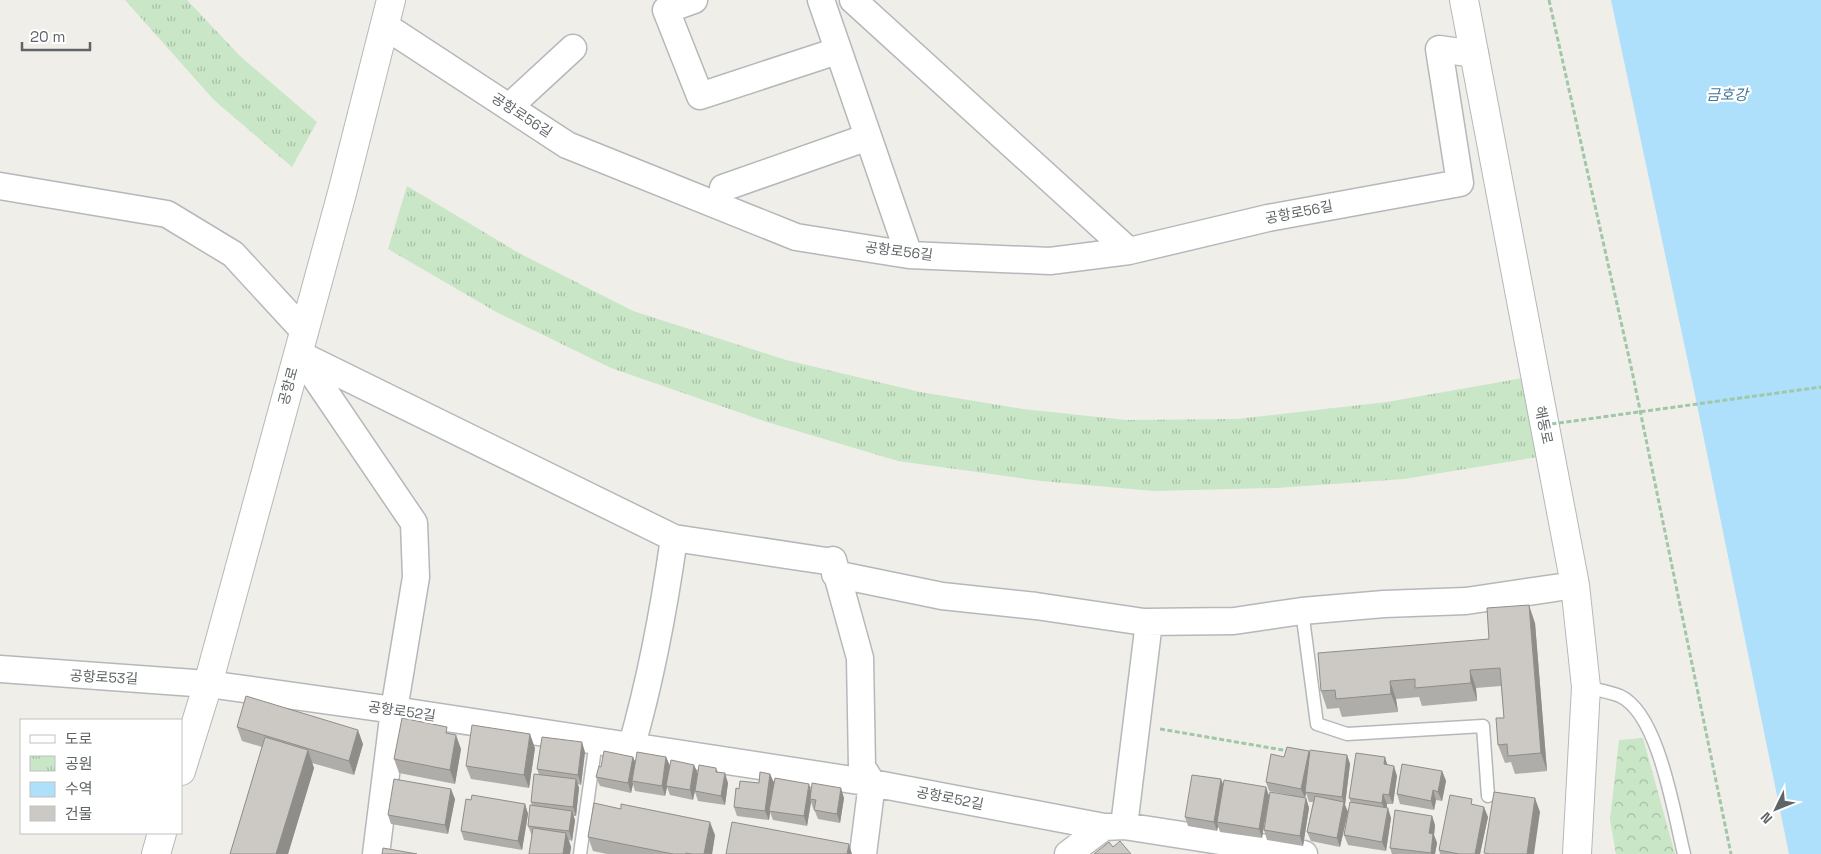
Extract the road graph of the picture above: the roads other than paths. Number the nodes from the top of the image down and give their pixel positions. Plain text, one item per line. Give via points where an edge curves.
1 (392, 0) edge
2 (694, 0) edge
3 (821, 0) edge
4 (853, 0) edge
5 (1464, 0) edge
6 (385, 26) junction
7 (572, 48) dead end
8 (837, 51) junction
9 (1475, 54) junction
10 (509, 107) junction
11 (868, 136) junction
12 (0, 186) edge
13 (723, 188) dead end
14 (1129, 251) junction
15 (909, 255) junction
16 (303, 330) junction
17 (674, 538) junction
18 (833, 561) junction
19 (1575, 585) junction
20 (1302, 611) junction
21 (1149, 622) junction
22 (0, 669) edge
23 (208, 684) junction
24 (1586, 687) junction
25 (394, 710) junction
26 (596, 741) junction
27 (631, 748) junction
28 (182, 768) edge
29 (872, 783) junction
30 (1488, 796) dead end
31 (1114, 826) junction
32 (162, 834) edge
33 (156, 854) edge
34 (376, 854) edge
35 (580, 854) edge
36 (863, 854) edge
37 (1068, 854) edge
38 (1304, 854) edge
39 (1577, 854) edge
40 (1684, 854) edge

1 - 6 street, 공항로
2 - 8 street via 666,10 700,96
3 - 8 street
4 - 14 street
5 - 9 street, 해동로
6 - 10 street, 공항로56길
6 - 16 street, 공항로
7 - 10 street
8 - 11 street
9 - 14 street, 공항로56길 via 1439,49 1460,184 1268,218
9 - 19 street, 해동로
10 - 15 street, 공항로56길 via 567,145 796,237
11 - 13 street
11 - 15 street
12 - 16 street via 167,214 233,254
14 - 15 street, 공항로56길 via 1050,261
16 - 23 street, 공항로
17 - 18 street
17 - 25 street via 299,354 414,523 416,578
17 - 27 street via 648,690
18 - 21 street via 942,596
18 - 29 street via 860,658 862,767
19 - 20 street via 1466,601
19 - 24 street, 해동로
20 - 21 street via 1234,621
20 - 30 lane via 1314,662 1317,724 1347,734 1483,726
21 - 31 street via 1136,725
22 - 23 street, 공항로53길
23 - 25 street, 공항로52길
23 - 28 street, 공항로
24 - 39 street, 해동로
24 - 40 lane via 1620,696 1634,707 1657,744
25 - 26 street, 공항로52길
25 - 34 street
26 - 27 street, 공항로52길
26 - 35 lane
27 - 29 street, 공항로52길
29 - 31 street, 공항로52길
29 - 36 street
31 - 37 street
31 - 38 street, 공항로52길
32 - 33 street

